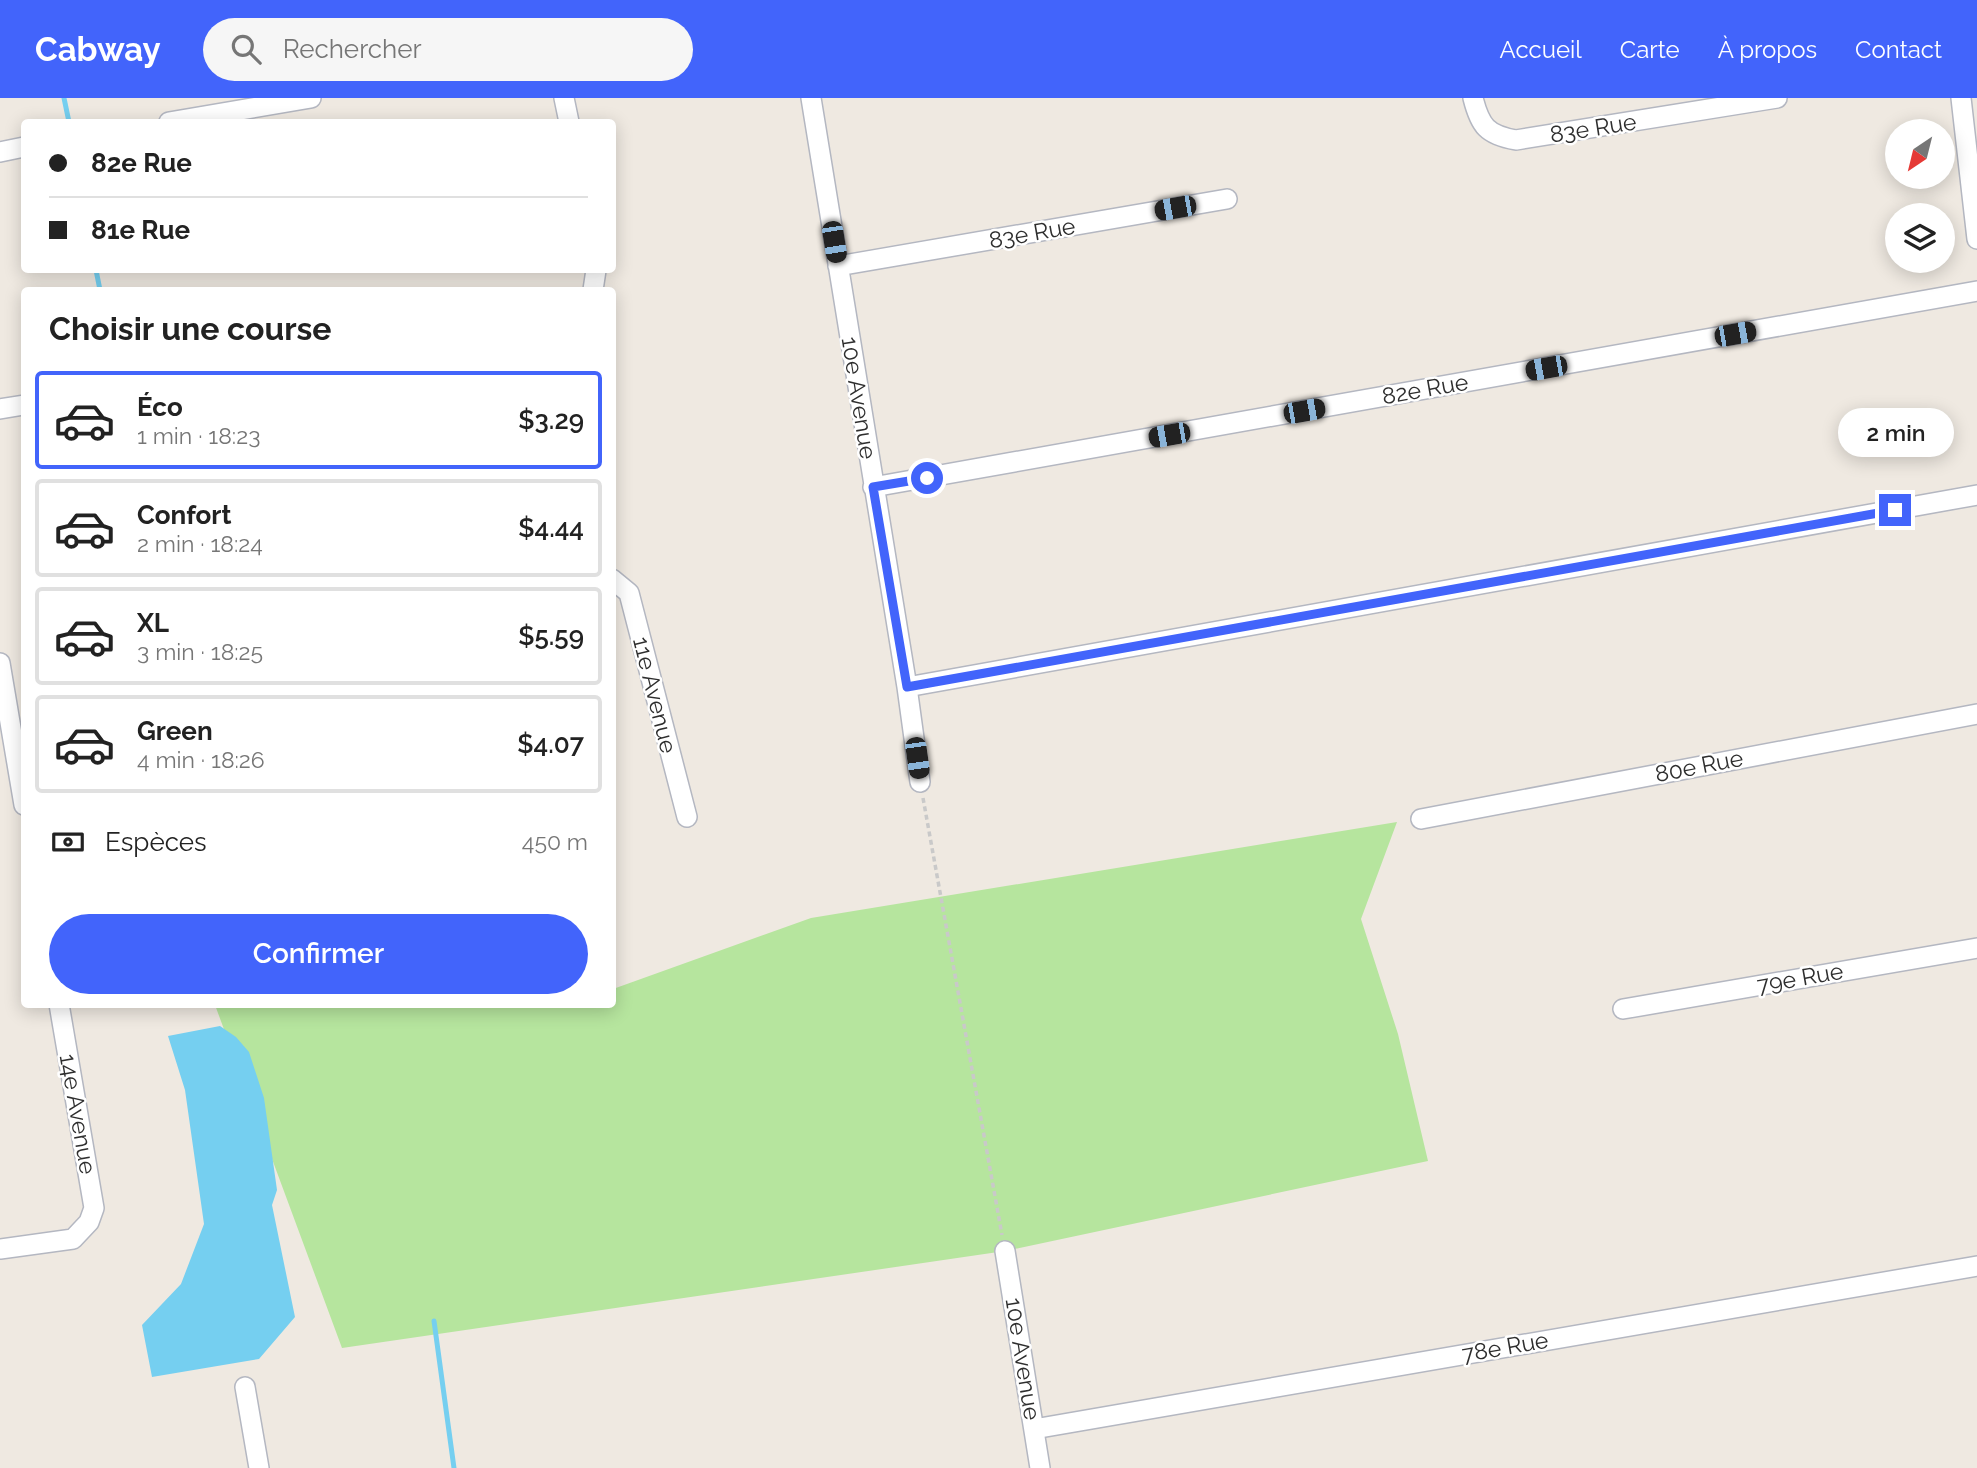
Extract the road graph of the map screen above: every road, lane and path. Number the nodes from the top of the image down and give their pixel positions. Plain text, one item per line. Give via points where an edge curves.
1 (312, 98) edge
2 (564, 98) edge
3 (811, 98) edge
4 (1473, 98) edge
5 (1777, 98) edge
6 (1961, 98) edge
7 (187, 119) edge
8 (568, 119) edge
9 (21, 148) edge
10 (0, 152) edge
11 (1227, 199) dead end
12 (1977, 239) edge
13 (838, 266) junction
14 (1977, 291) edge
15 (21, 406) edge
16 (0, 409) edge
17 (873, 487) junction
18 (1977, 495) edge
19 (616, 582) edge
20 (0, 663) edge
21 (907, 687) junction
22 (1977, 714) edge
23 (920, 782) joint
24 (21, 787) edge
25 (687, 817) dead end
26 (1421, 819) dead end
27 (1977, 948) edge
28 (60, 1008) edge
29 (1623, 1009) dead end
30 (0, 1249) edge
31 (1005, 1251) joint
32 (1977, 1266) edge
33 (245, 1387) dead end
34 (1034, 1429) junction
35 (258, 1468) edge
36 (1041, 1468) edge

1 - 7 street
2 - 8 street
3 - 13 street, 10e Avenue
4 - 5 street, 83e Rue via 1479,120 1496,136 1516,140
6 - 12 street
9 - 10 street
11 - 13 street, 83e Rue
13 - 17 street, 10e Avenue
14 - 17 street, 82e Rue
15 - 16 street
17 - 21 street, 10e Avenue
18 - 21 street
19 - 25 street, 11e Avenue via 629,593
20 - 24 street
21 - 23 street, 10e Avenue
22 - 26 street, 80e Rue
23 - 31 path
27 - 29 street, 79e Rue
28 - 30 street, 14e Avenue via 94,1208 89,1222 73,1239
31 - 34 street, 10e Avenue
32 - 34 street, 78e Rue
33 - 35 street
34 - 36 street, 10e Avenue

